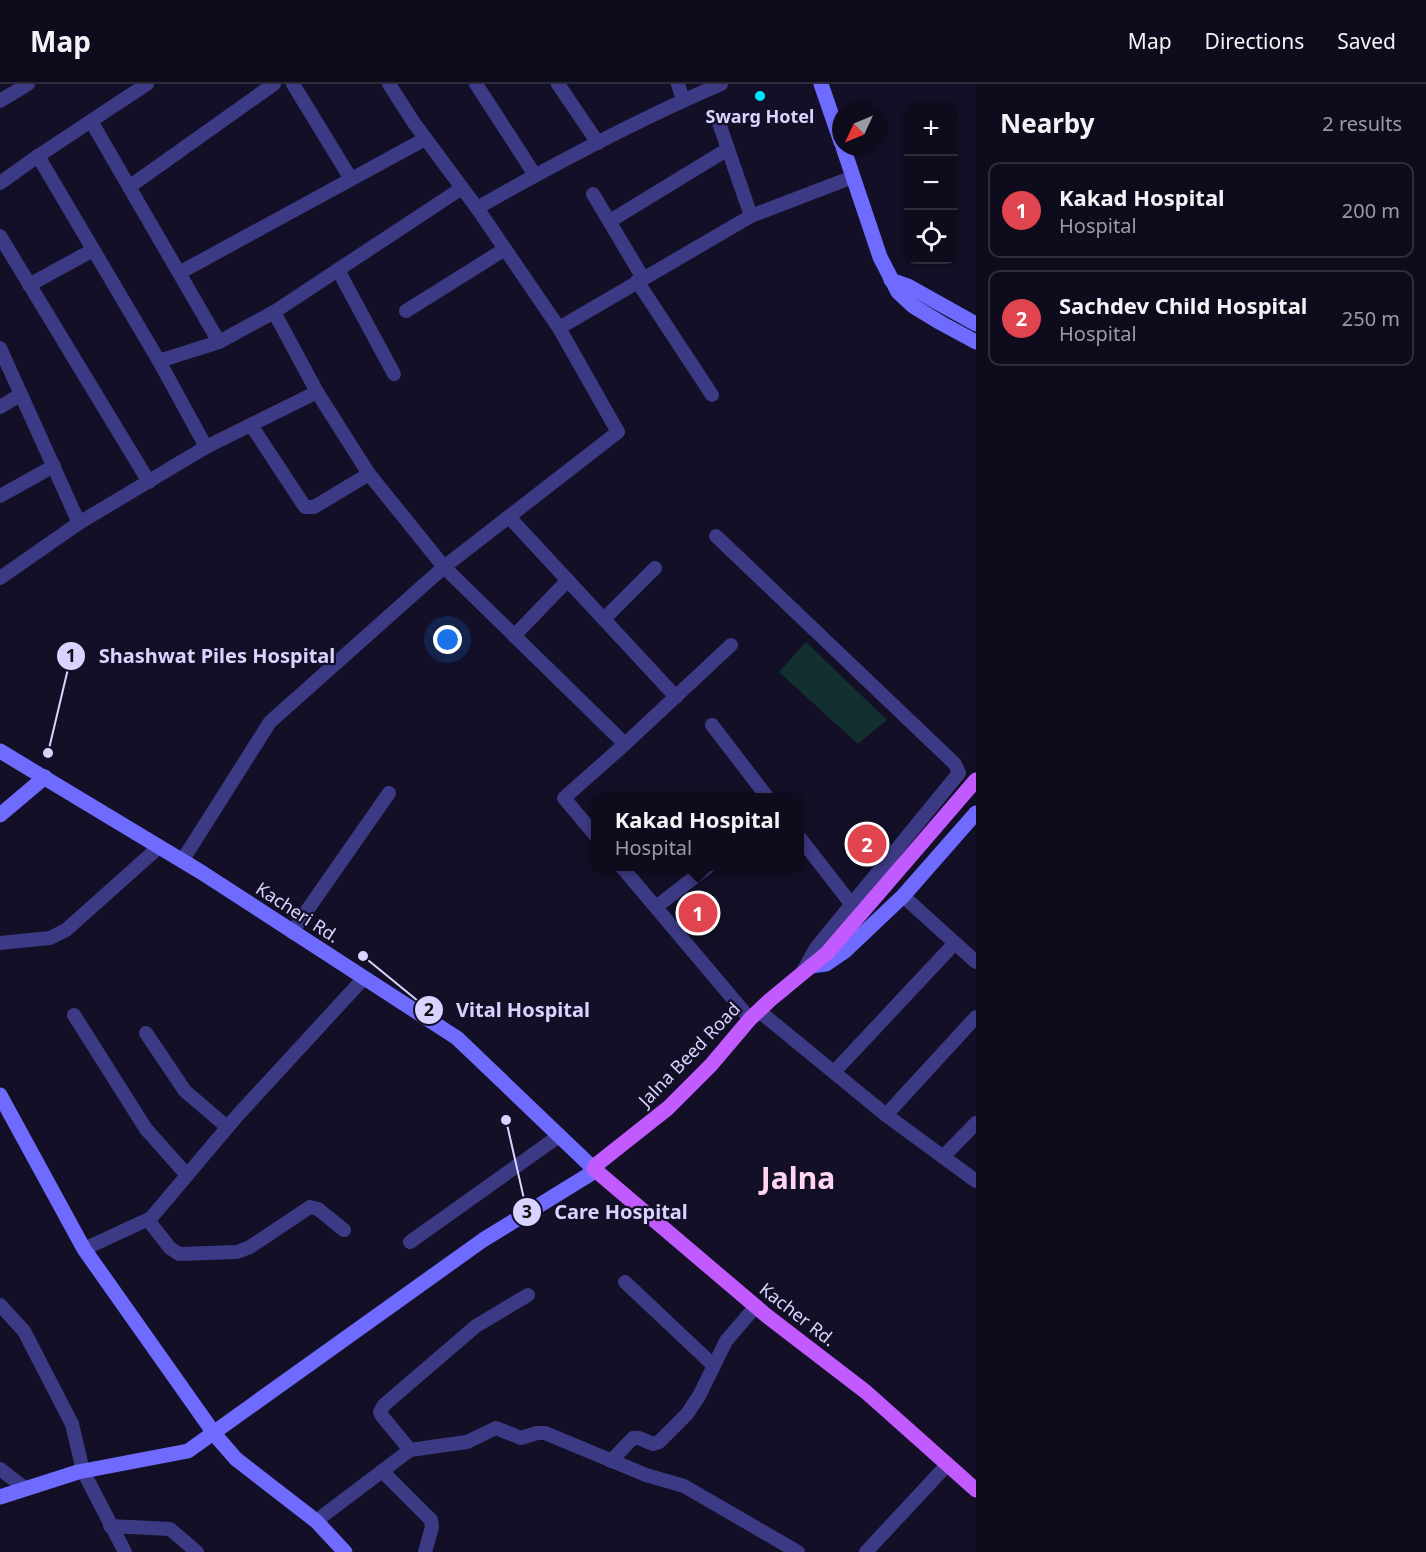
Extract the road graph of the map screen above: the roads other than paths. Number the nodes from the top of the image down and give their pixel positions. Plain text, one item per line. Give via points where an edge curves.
1 (27, 84) edge
2 (147, 84) edge
3 (274, 84) edge
4 (293, 84) edge
5 (389, 84) edge
6 (476, 84) edge
7 (558, 84) edge
8 (678, 84) edge
9 (721, 84) edge
10 (821, 84) edge
11 (0, 100) edge
12 (683, 100) junction
13 (832, 116) edge
14 (91, 121) junction
15 (719, 123) dead end
16 (425, 139) junction
17 (598, 143) junction
18 (728, 149) junction
19 (38, 156) junction
20 (846, 156) edge
21 (535, 175) junction
22 (853, 177) junction
23 (351, 179) junction
24 (0, 183) edge
25 (129, 187) junction
26 (462, 188) junction
27 (593, 194) dead end
28 (477, 208) junction
29 (751, 216) junction
30 (610, 221) junction
31 (0, 236) edge
32 (505, 249) junction
33 (93, 250) junction
34 (338, 270) junction
35 (179, 273) junction
36 (640, 280) junction
37 (891, 280) junction
38 (29, 285) junction
39 (406, 311) dead end
40 (274, 312) junction
41 (976, 324) edge
42 (560, 328) junction
43 (219, 342) junction
44 (976, 342) edge
45 (0, 348) edge
46 (159, 361) junction
47 (394, 374) dead end
48 (317, 392) junction
49 (20, 395) junction
50 (712, 395) dead end
51 (0, 407) edge
52 (251, 425) junction
53 (206, 447) junction
54 (54, 466) junction
55 (369, 474) junction
56 (149, 482) junction
57 (0, 496) edge
58 (509, 517) junction
59 (79, 523) junction
60 (716, 536) dead end
61 (444, 567) junction
62 (655, 568) dead end
63 (0, 578) edge
64 (568, 580) junction
65 (604, 619) junction
66 (514, 636) junction
67 (731, 645) dead end
68 (676, 697) junction
69 (712, 725) dead end
70 (625, 744) junction
71 (0, 751) edge
72 (45, 777) junction
73 (976, 780) edge
74 (388, 793) dead end
75 (764, 793) edge
76 (976, 813) edge
77 (0, 815) edge
78 (591, 830) edge
79 (804, 843) edge
80 (159, 847) junction
81 (182, 861) junction
82 (624, 871) edge
83 (704, 871) edge
84 (903, 896) junction
85 (852, 905) junction
86 (656, 907) junction
87 (292, 932) junction
88 (0, 944) edge
89 (954, 944) junction
90 (974, 957) edge
91 (806, 970) junction
92 (364, 978) junction
93 (74, 1015) dead end
94 (755, 1015) junction
95 (976, 1017) edge
96 (146, 1033) dead end
97 (835, 1071) junction
98 (0, 1095) edge
99 (886, 1115) junction
100 (976, 1123) edge
101 (227, 1127) junction
102 (559, 1136) junction
103 (943, 1157) junction
104 (595, 1170) junction
105 (187, 1175) junction
106 (976, 1180) edge
107 (148, 1220) junction
108 (344, 1230) dead end
109 (410, 1242) dead end
110 (84, 1249) junction
111 (626, 1282) dead end
112 (528, 1295) dead end
113 (0, 1305) edge
114 (756, 1306) junction
115 (713, 1365) junction
116 (213, 1432) junction
117 (410, 1450) junction
118 (611, 1461) junction
119 (947, 1465) junction
120 (0, 1469) edge
121 (382, 1471) junction
122 (82, 1472) junction
123 (26, 1489) junction
124 (976, 1490) edge
125 (0, 1497) edge
126 (316, 1521) junction
127 (110, 1526) junction
128 (125, 1552) edge
129 (197, 1552) edge
130 (345, 1552) edge
131 (425, 1552) edge
132 (798, 1552) edge
133 (866, 1552) edge

1 - 11 street
2 - 14 street
3 - 25 street
4 - 23 street
5 - 16 street
6 - 21 street
7 - 17 street
8 - 12 street
9 - 12 street
10 - 13 street
12 - 17 street
14 - 19 street
14 - 25 street
15 - 18 street
16 - 23 street
16 - 26 street
17 - 21 street
18 - 29 street
18 - 30 street
19 - 24 street
19 - 33 street
20 - 22 street
21 - 28 street
22 - 29 street
22 - 37 street
23 - 35 street
25 - 35 street
26 - 28 street
26 - 34 street
27 - 30 street
28 - 32 street
29 - 36 street
30 - 36 street
31 - 38 street
32 - 39 street
32 - 42 street
33 - 38 street
33 - 46 street
34 - 40 street
34 - 47 street
35 - 43 street
36 - 42 street
36 - 50 street
37 - 41 street
37 - 44 street via 913,306
38 - 56 street
40 - 43 street
40 - 48 street
42 - 58 street via 618,432
43 - 46 street
45 - 49 street
46 - 53 street
48 - 52 street
48 - 55 street
49 - 51 street
49 - 54 street
52 - 53 street
52 - 55 street via 305,507 314,507
53 - 56 street
54 - 57 street
54 - 59 street
55 - 61 street
56 - 59 street
58 - 61 street
58 - 64 street
59 - 63 street
60 - 85 street via 958,769 955,781
61 - 66 street
61 - 81 street via 270,722
62 - 65 street
64 - 65 street
64 - 66 street
65 - 68 street
66 - 70 street
67 - 68 street
68 - 70 street
69 - 75 street
70 - 78 street via 564,798
71 - 72 street, Kacheri Rd.
72 - 77 street
72 - 80 street, Kacheri Rd.
73 - 91 main road, Jalna Beed Road via 840,939
74 - 87 street
76 - 84 street
79 - 85 street
80 - 81 street, Kacheri Rd.
80 - 88 street via 66,930 40,940
81 - 87 street, Kacheri Rd.
82 - 86 street
83 - 86 street
84 - 89 street
84 - 91 street via 840,956
85 - 91 street via 811,955
86 - 94 street
87 - 92 street, Kacheri Rd.
89 - 90 street
89 - 97 street
91 - 94 main road, Jalna Beed Road
92 - 101 street
92 - 102 street, Kacheri Rd. via 457,1038
93 - 105 street via 150,1135
94 - 97 street
94 - 104 main road, Jalna Beed Road via 668,1108 596,1165
95 - 99 street
96 - 101 street via 185,1091
97 - 99 street
98 - 110 street
99 - 103 street
100 - 103 street
101 - 105 street
102 - 104 street, Kacheri Rd.
102 - 109 street
103 - 106 street
104 - 114 main road, Kacher Rd.
104 - 116 street via 483,1239
105 - 107 street
107 - 108 street via 170,1248 183,1255 241,1251 310,1208 318,1209
107 - 110 street
110 - 116 street
111 - 115 street
112 - 117 street via 476,1326 384,1405 382,1416
113 - 122 street via 24,1331 72,1424
114 - 115 street via 726,1341
114 - 119 main road, Kacher Rd. via 866,1392
115 - 118 street via 687,1414 659,1442 633,1438
116 - 122 street via 188,1451
116 - 126 street via 236,1459
117 - 118 street via 467,1442 496,1428 520,1438 545,1433
117 - 121 street
118 - 132 street via 684,1486
119 - 124 main road, Kacher Rd.
119 - 133 street
120 - 123 street
121 - 126 street
121 - 131 street via 431,1520
122 - 123 street
122 - 127 street
123 - 125 street
126 - 130 street
127 - 128 street
127 - 129 street via 170,1529

